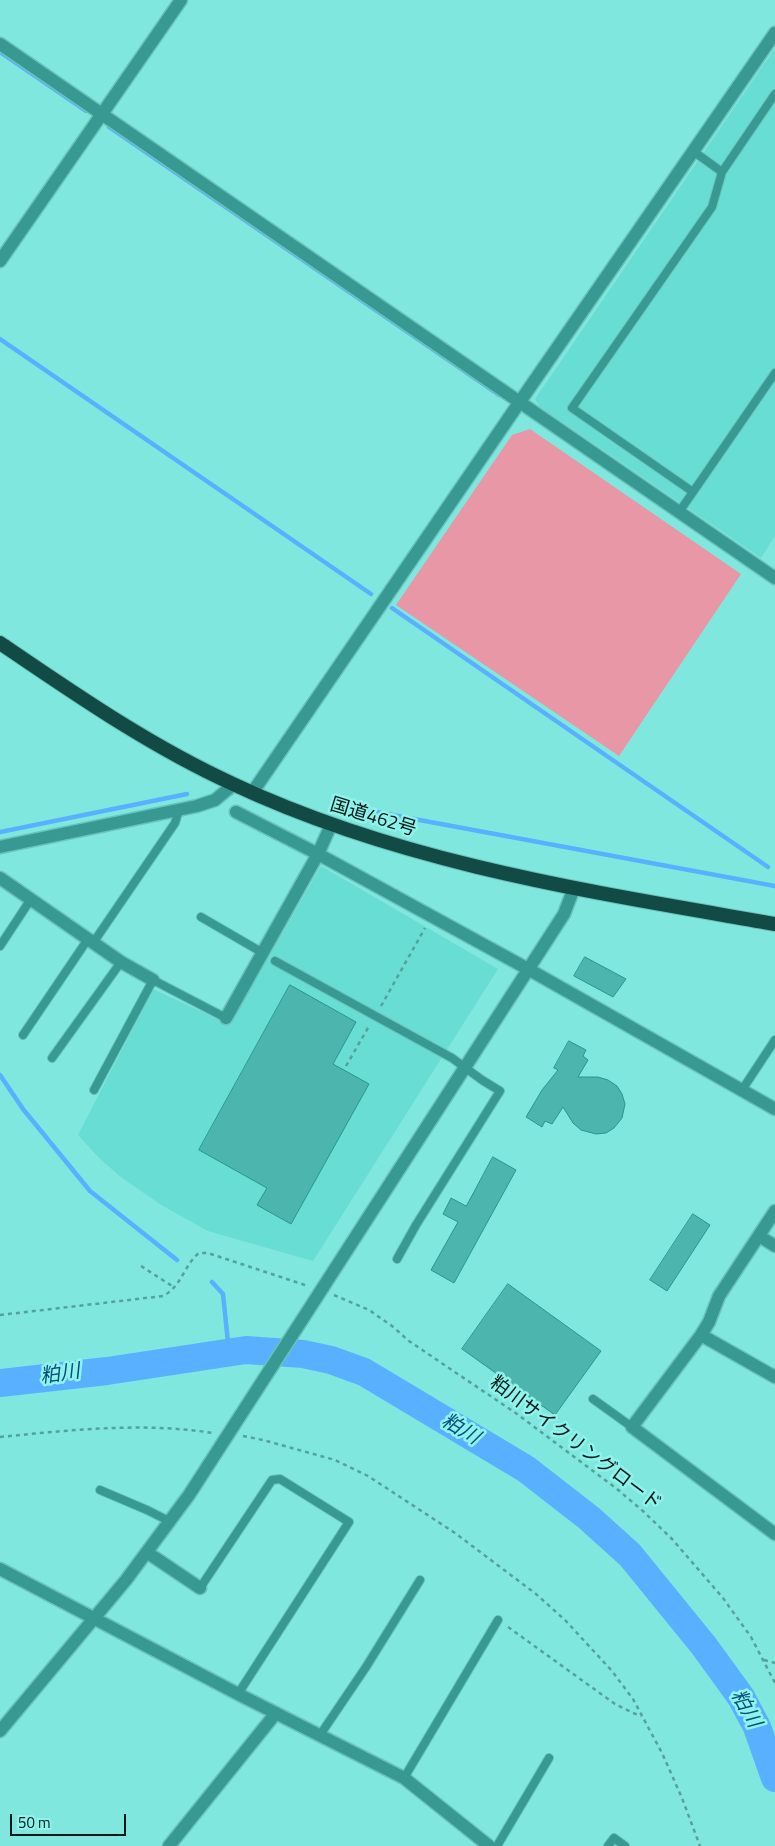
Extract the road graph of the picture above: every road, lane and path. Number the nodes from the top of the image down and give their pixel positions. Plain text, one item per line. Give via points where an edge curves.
1 (181, 0) edge
2 (775, 33) edge
3 (0, 44) edge
4 (775, 94) edge
5 (101, 114) junction
6 (693, 152) junction
7 (722, 172) junction
8 (0, 261) edge
9 (775, 373) edge
10 (519, 403) junction
11 (693, 492) junction
12 (679, 512) junction
13 (775, 578) edge
14 (0, 643) edge
15 (233, 784) junction
16 (252, 793) junction
17 (179, 810) junction
18 (236, 812) dead end
19 (331, 824) junction
20 (0, 847) edge
21 (318, 854) junction
22 (0, 878) edge
23 (574, 888) junction
24 (31, 900) junction
25 (432, 916) junction
26 (201, 917) dead end
27 (775, 924) edge
28 (91, 940) junction
29 (0, 946) edge
30 (262, 953) junction
31 (276, 961) dead end
32 (121, 962) junction
33 (528, 969) junction
34 (153, 980) junction
35 (375, 1016) junction
36 (226, 1018) joint
37 (23, 1035) dead end
38 (775, 1040) edge
39 (52, 1058) dead end
40 (346, 1066) dead end
41 (465, 1067) junction
42 (94, 1090) dead end
43 (742, 1090) junction
44 (775, 1109) edge
45 (775, 1211) edge
46 (759, 1236) junction
47 (775, 1246) edge
48 (397, 1259) dead end
49 (141, 1266) dead end
50 (307, 1286) dead end
51 (175, 1288) junction
52 (335, 1295) dead end
53 (0, 1315) edge
54 (701, 1335) junction
55 (775, 1377) edge
56 (593, 1399) dead end
57 (632, 1427) junction
58 (211, 1433) dead end
59 (244, 1436) dead end
60 (0, 1437) edge
61 (100, 1490) dead end
62 (171, 1522) junction
63 (775, 1534) edge
64 (148, 1553) junction
65 (0, 1569) edge
66 (420, 1580) dead end
67 (200, 1588) joint
68 (94, 1618) junction
69 (498, 1620) joint
70 (763, 1659) junction
71 (775, 1663) edge
72 (775, 1683) edge
73 (238, 1694) junction
74 (276, 1713) junction
75 (641, 1716) junction
76 (0, 1731) edge
77 (320, 1735) junction
78 (549, 1758) dead end
79 (404, 1778) junction
80 (169, 1846) edge
81 (489, 1846) edge
82 (497, 1846) edge
83 (608, 1846) edge
84 (625, 1846) edge
85 (700, 1846) edge

1 - 5 street
2 - 6 street
3 - 5 street
4 - 7 lane
5 - 8 street
5 - 10 street
6 - 7 lane
6 - 10 street
7 - 11 lane via 712,207 572,408
9 - 11 lane
10 - 12 street
10 - 16 street
11 - 12 lane
12 - 13 street
14 - 15 highway, 国道462号 via 126,727
15 - 16 highway, 国道462号
15 - 17 street via 210,803
16 - 19 highway, 国道462号
17 - 20 street
17 - 28 lane via 175,824
18 - 21 street
19 - 21 street
19 - 23 highway, 国道462号 via 415,850
21 - 25 street
21 - 30 street
22 - 24 street
23 - 27 highway, 国道462号
23 - 33 street via 564,914
24 - 28 street
24 - 29 lane
25 - 33 street
25 - 35 path
26 - 30 lane
28 - 32 street
28 - 37 lane
30 - 36 street
31 - 35 lane
32 - 34 street
32 - 39 lane
33 - 41 street
33 - 43 street
34 - 36 lane
34 - 42 lane
35 - 40 path
35 - 41 lane
38 - 43 lane
41 - 48 lane via 500,1091
41 - 62 street
43 - 44 street
45 - 46 street
46 - 47 street
46 - 54 street via 719,1296
49 - 51 path
50 - 51 path via 208,1253 199,1253
51 - 53 path via 163,1296
52 - 70 path, 粕川サイクリングロード via 369,1310 392,1326 517,1414 637,1506 699,1568 751,1637
54 - 55 street
54 - 57 street
56 - 57 lane
57 - 63 street
58 - 60 path via 138,1427
59 - 75 path via 346,1465 455,1533 566,1620 612,1671
61 - 62 lane
62 - 64 street
64 - 67 street
64 - 68 street
65 - 68 street
66 - 77 lane
67 - 73 lane via 272,1480 280,1479 349,1522
68 - 73 street
68 - 76 street
69 - 75 path via 615,1704
69 - 79 lane
70 - 71 path
70 - 72 path, 粕川サイクリングロード
73 - 74 street
74 - 77 street
74 - 80 street
75 - 85 path via 662,1753
77 - 79 street
78 - 82 lane
79 - 81 street
83 - 84 lane via 614,1838

